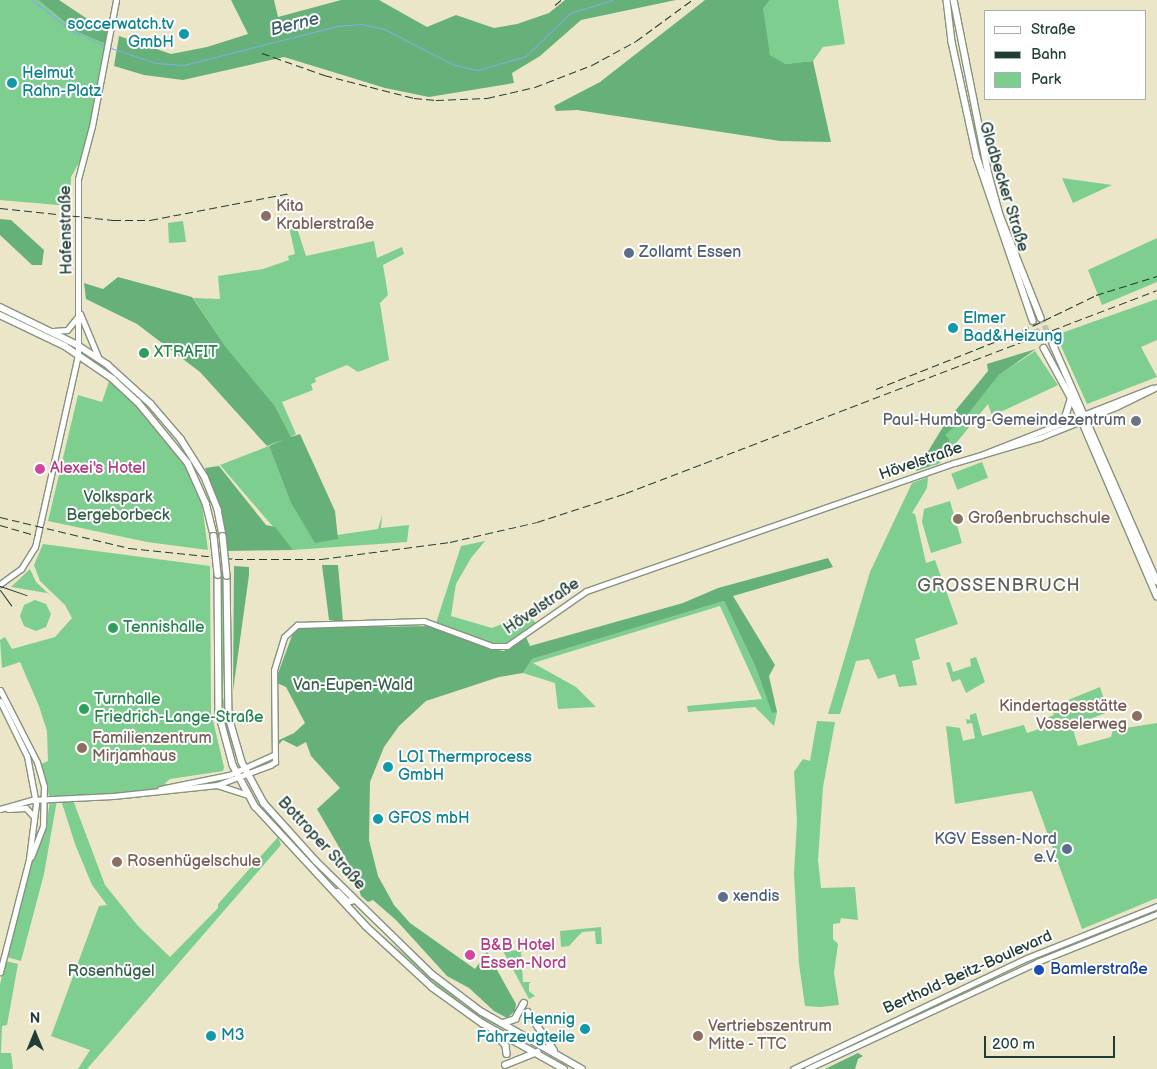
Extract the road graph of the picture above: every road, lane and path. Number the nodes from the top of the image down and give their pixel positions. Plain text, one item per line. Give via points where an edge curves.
1 (116, 0) edge
2 (947, 0) edge
3 (954, 0) edge
4 (951, 35) junction
5 (959, 38) junction
6 (0, 307) edge
7 (80, 314) junction
8 (0, 316) edge
9 (1040, 318) tunnel mouth
10 (1033, 321) tunnel mouth
11 (53, 331) junction
12 (1053, 344) tunnel mouth
13 (80, 346) junction
14 (1044, 348) tunnel mouth
15 (78, 355) junction
16 (99, 359) junction
17 (1156, 387) edge
18 (1071, 398) junction
19 (1082, 414) junction
20 (1084, 420) junction
21 (1064, 421) junction
22 (980, 456) junction
23 (1157, 581) edge
24 (0, 584) edge
25 (1157, 596) edge
26 (0, 690) edge
27 (0, 701) edge
28 (274, 755) junction
29 (244, 769) junction
30 (236, 772) junction
31 (248, 776) junction
32 (239, 779) junction
33 (217, 785) junction
34 (152, 792) junction
35 (248, 795) junction
36 (36, 800) junction
37 (45, 800) junction
38 (0, 809) edge
39 (34, 818) junction
40 (29, 859) junction
41 (320, 879) junction
42 (355, 900) junction
43 (1157, 906) edge
44 (1157, 914) edge
45 (0, 972) edge
46 (524, 1003) dead end
47 (528, 1012) dead end
48 (501, 1023) junction
49 (491, 1028) junction
50 (537, 1052) junction
51 (556, 1052) junction
52 (508, 1054) dead end
53 (505, 1065) dead end
54 (564, 1069) edge
55 (582, 1069) edge
56 (793, 1069) edge
57 (807, 1069) edge

1 - 7 main road, Hafenstraße via 108,51 78,179
2 - 4 main road, Gladbecker Straße
3 - 5 main road, Gladbecker Straße
4 - 5 main road
4 - 10 main road, Gladbecker Straße via 977,157
5 - 9 main road, Gladbecker Straße via 979,141 993,190
6 - 11 main road, Bottroper Straße
7 - 11 main road via 68,329
7 - 13 main road, Hafenstraße
7 - 16 main road, Hafenstraße
8 - 15 main road, Bottroper Straße
11 - 13 main road, Bottroper Straße
12 - 19 main road
13 - 15 main road, Hafenstraße
13 - 16 main road, Bottroper Straße
14 - 18 main road
15 - 24 main road, Hafenstraße via 31,556 19,572
15 - 30 main road, Bottroper Straße, bridge via 127,391 175,444 202,491 214,536 218,575 218,705
16 - 29 main road, Bottroper Straße, bridge via 146,398 188,449 212,493 223,536 227,576 226,697
17 - 19 main road, Hövelstraße
17 - 20 main road, Hövelstraße
18 - 19 main road
18 - 21 main road
19 - 20 main road
19 - 21 main road, Hövelstraße
20 - 22 main road, Hövelstraße
20 - 23 main road
20 - 25 main road
21 - 22 main road, Hövelstraße
22 - 28 main road, Hövelstraße via 586,591 507,646 492,646 424,621 295,626 284,637 274,669
26 - 37 main road via 38,762
27 - 36 main road via 27,756
28 - 29 main road
28 - 31 main road, Hövelstraße via 275,762
29 - 30 main road
29 - 31 main road, Bottroper Straße
30 - 32 main road, Bottroper Straße
30 - 34 main road
31 - 32 main road
31 - 42 main road, Bottroper Straße via 272,813
32 - 33 main road
32 - 35 main road, Bottroper Straße
33 - 34 main road
33 - 35 main road
34 - 37 main road
35 - 41 main road, Bottroper Straße via 269,824
36 - 37 main road
36 - 38 main road
36 - 39 main road
37 - 40 main road via 42,829
38 - 39 main road via 26,807
39 - 40 main road
40 - 45 main road
41 - 42 main road via 328,882 348,902
41 - 49 main road, Bottroper Straße via 432,987
42 - 48 main road, Bottroper Straße via 440,980
43 - 56 main road, Berthold-Beitz-Boulevard via 1020,962
44 - 57 main road, Berthold-Beitz-Boulevard via 1043,960
46 - 48 main road via 514,1020
47 - 51 main road
48 - 51 main road, Bottroper Straße
49 - 50 main road, Bottroper Straße
49 - 52 main road via 506,1046
50 - 53 main road
50 - 54 main road, Bottroper Straße
51 - 55 main road, Bottroper Straße

